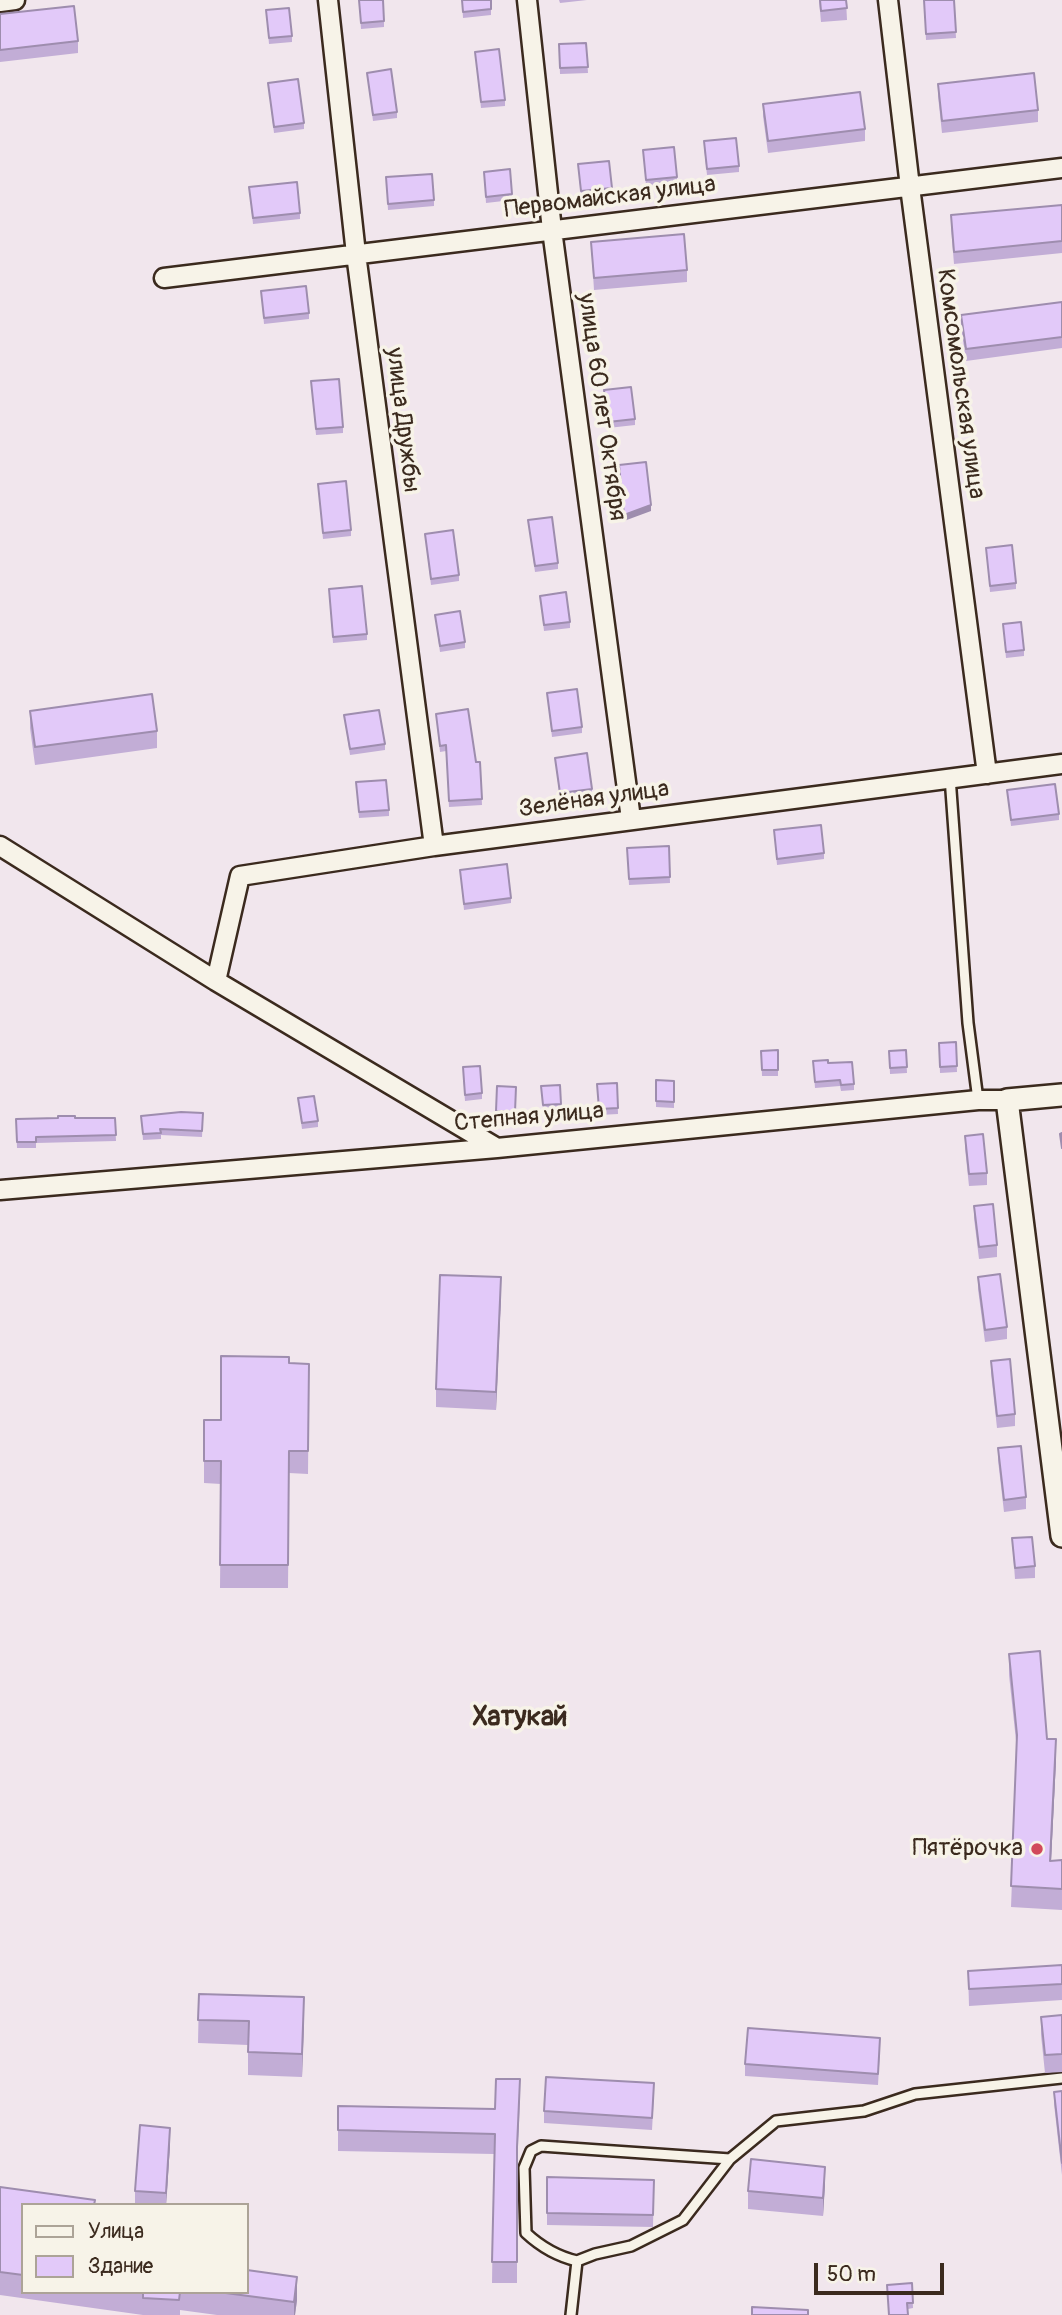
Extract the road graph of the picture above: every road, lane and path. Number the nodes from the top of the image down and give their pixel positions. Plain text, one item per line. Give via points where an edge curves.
1 (15, 0) edge
2 (328, 0) edge
3 (527, 0) edge
4 (888, 0) edge
5 (0, 2) edge
6 (1062, 168) edge
7 (909, 187) junction
8 (552, 230) junction
9 (356, 254) junction
10 (164, 278) dead end
11 (1062, 764) edge
12 (987, 774) junction
13 (950, 777) junction
14 (631, 819) junction
15 (0, 845) edge
16 (434, 846) junction
17 (216, 981) junction
18 (1062, 1095) edge
19 (978, 1100) junction
20 (1007, 1100) junction
21 (497, 1148) junction
22 (0, 1190) edge
23 (1062, 1536) edge
24 (1062, 2078) edge
25 (730, 2159) junction
26 (577, 2261) junction
27 (571, 2315) edge

1 - 5 street
2 - 9 street, улица Дружбы
3 - 8 street, улица 60 лет Октября
4 - 7 street, Комсомольская улица
6 - 7 street, Первомайская улица
7 - 8 street, Первомайская улица
7 - 12 street, Комсомольская улица
8 - 9 street, Первомайская улица
8 - 14 street, улица 60 лет Октября
9 - 10 street, Первомайская улица
9 - 16 street, улица Дружбы
11 - 12 street, Зелёная улица
12 - 13 street, Зелёная улица
13 - 14 street, Зелёная улица
13 - 19 lane
14 - 16 street, Зелёная улица
15 - 17 street
16 - 17 street, Зелёная улица via 240,876
17 - 21 street
18 - 20 street, Степная улица
19 - 20 street, Степная улица
19 - 21 street, Степная улица
20 - 23 street
21 - 22 street, Степная улица
24 - 25 lane via 915,2094 864,2112 776,2121
25 - 26 lane via 683,2220 631,2246
25 - 26 lane via 541,2146 531,2151 524,2168 526,2233 540,2246
26 - 27 lane

